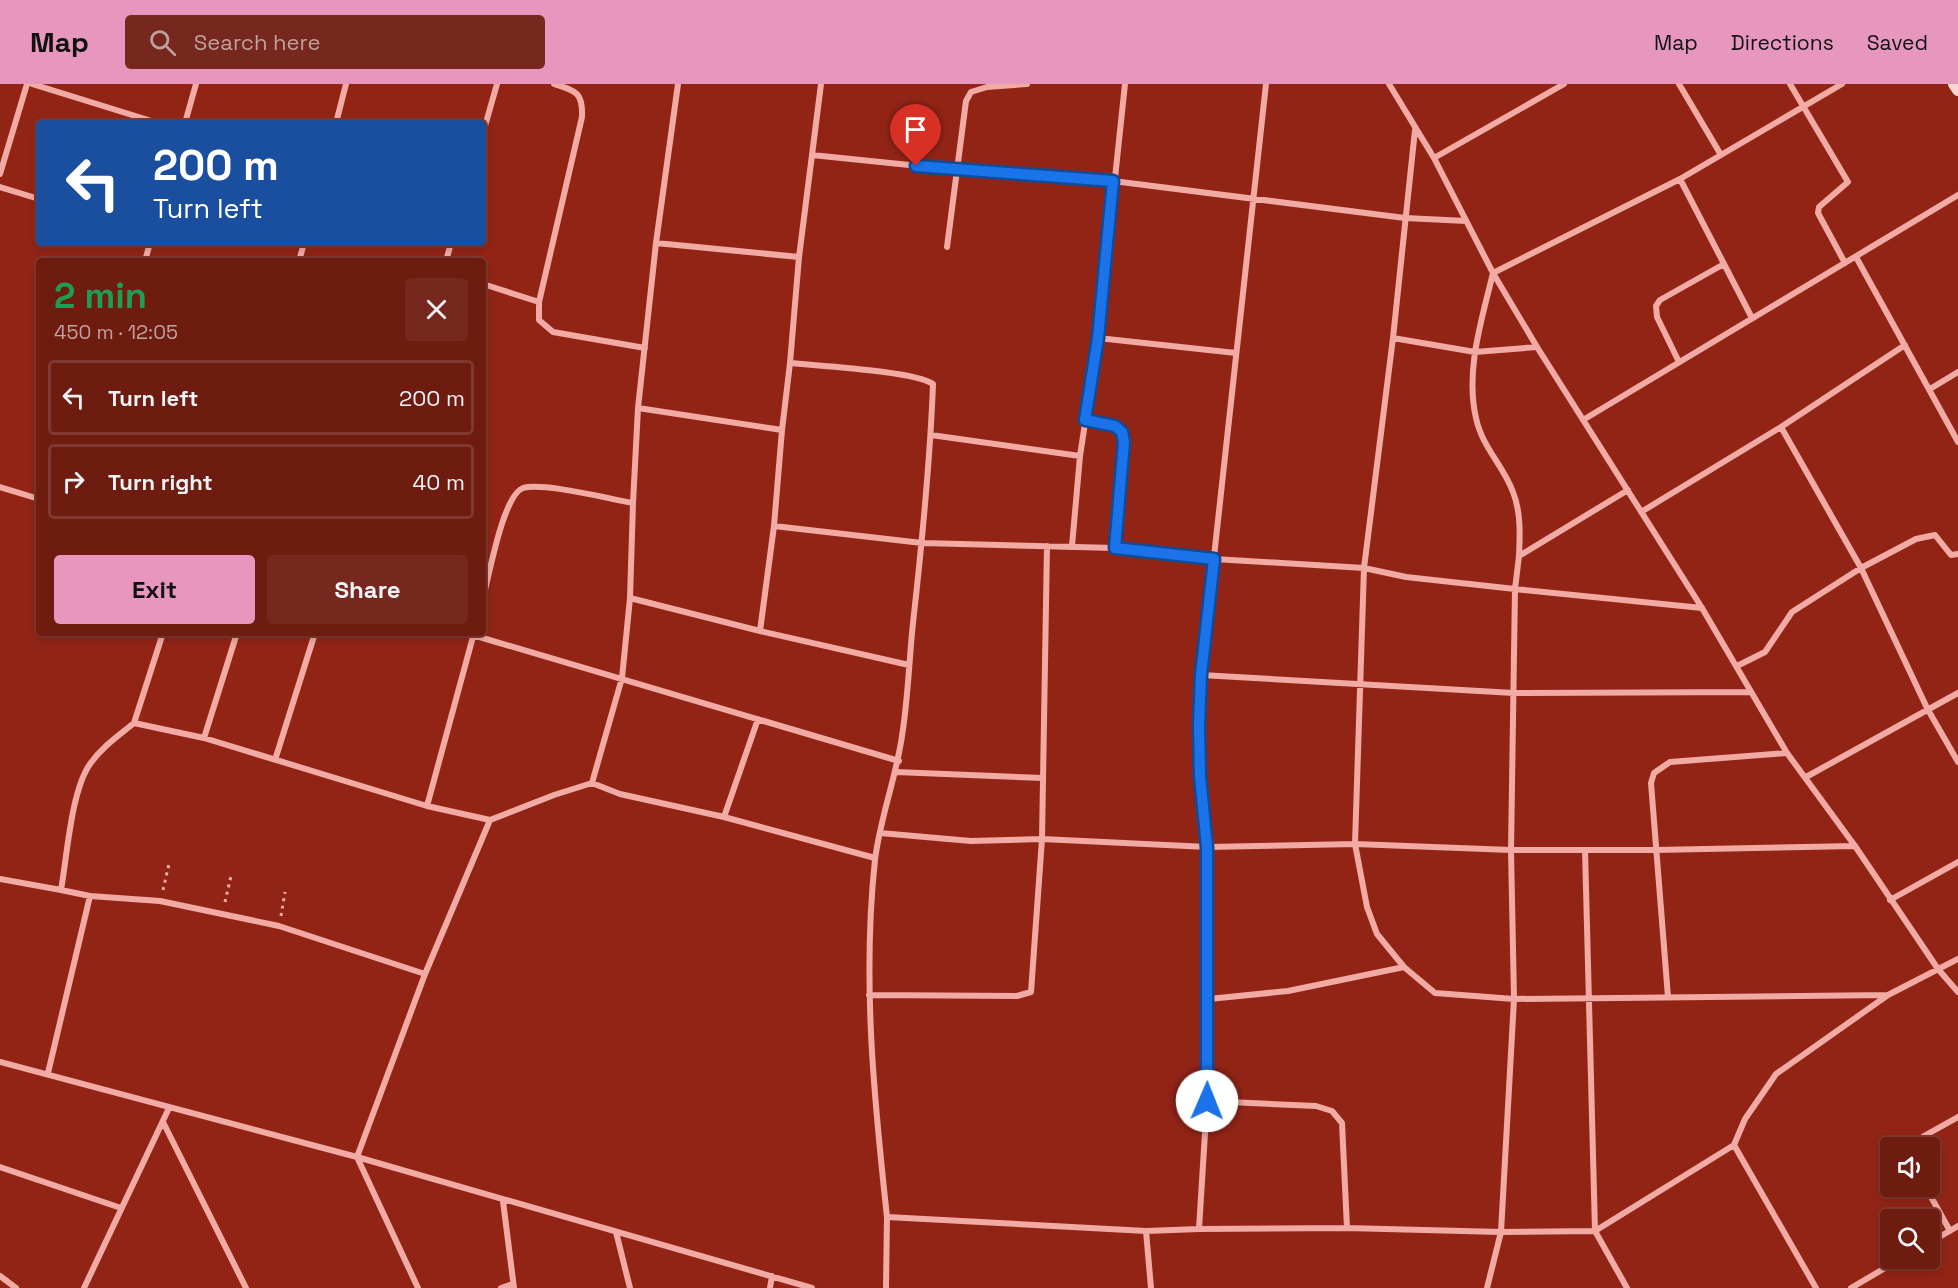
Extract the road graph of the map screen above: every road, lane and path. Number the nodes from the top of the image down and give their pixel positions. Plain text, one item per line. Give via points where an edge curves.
1 (27, 84) edge
2 (32, 84) edge
3 (196, 84) edge
4 (346, 84) edge
5 (497, 84) edge
6 (554, 84) edge
7 (678, 84) edge
8 (821, 84) edge
9 (1027, 84) edge
10 (1125, 84) edge
11 (1266, 84) edge
12 (1389, 84) edge
13 (1564, 84) edge
14 (1679, 84) edge
15 (1790, 84) edge
16 (1842, 84) edge
17 (1954, 84) edge
18 (1958, 90) edge
19 (1803, 106) junction
20 (148, 120) edge
21 (186, 120) edge
22 (337, 120) edge
23 (486, 122) edge
24 (1415, 130) junction
25 (812, 155) junction
26 (1721, 155) junction
27 (1434, 158) junction
28 (958, 170) junction
29 (0, 174) edge
30 (1680, 178) junction
31 (1113, 181) junction
32 (0, 187) edge
33 (1958, 195) edge
34 (36, 198) edge
35 (1254, 200) junction
36 (1405, 218) junction
37 (1466, 221) junction
38 (656, 243) junction
39 (947, 247) dead end
40 (799, 257) junction
41 (1856, 257) junction
42 (1845, 263) junction
43 (1724, 264) junction
44 (1493, 273) junction
45 (486, 285) edge
46 (539, 303) junction
47 (1752, 318) junction
48 (1098, 338) junction
49 (1394, 338) junction
50 (1905, 345) junction
51 (1537, 347) junction
52 (645, 348) junction
53 (1475, 352) junction
54 (1236, 353) junction
55 (1679, 362) junction
56 (790, 363) junction
57 (1958, 372) edge
58 (1930, 389) junction
59 (638, 408) junction
60 (1085, 420) junction
61 (1583, 420) junction
62 (1781, 427) junction
63 (782, 430) junction
64 (931, 435) junction
65 (1958, 442) edge
66 (1080, 456) junction
67 (0, 487) edge
68 (1628, 490) junction
69 (36, 498) edge
70 (633, 503) junction
71 (1641, 512) junction
72 (774, 526) junction
73 (922, 543) junction
74 (1047, 546) junction
75 (1072, 546) junction
76 (1115, 548) junction
77 (1958, 554) edge
78 (1519, 556) junction
79 (1214, 559) junction
80 (1364, 568) junction
81 (1861, 568) junction
82 (486, 587) edge
83 (1515, 589) junction
84 (630, 598) junction
85 (1702, 608) junction
86 (760, 631) junction
87 (162, 636) edge
88 (236, 636) edge
89 (314, 636) edge
90 (470, 636) edge
91 (478, 636) edge
92 (909, 665) junction
93 (1737, 666) junction
94 (1201, 675) junction
95 (622, 678) junction
96 (1359, 683) junction
97 (1751, 692) junction
98 (1514, 693) junction
99 (1958, 693) edge
100 (1927, 708) junction
101 (758, 718) junction
102 (134, 723) junction
103 (204, 738) junction
104 (1787, 753) junction
105 (275, 759) junction
106 (899, 761) junction
107 (1958, 762) edge
108 (896, 772) junction
109 (1806, 777) junction
110 (1043, 778) junction
111 (592, 783) junction
112 (427, 806) junction
113 (724, 816) junction
114 (490, 820) junction
115 (880, 833) junction
116 (1042, 839) junction
117 (1355, 844) junction
118 (1856, 846) junction
119 (1207, 847) junction
120 (1511, 850) junction
121 (1585, 850) junction
122 (1654, 850) junction
123 (875, 858) junction
124 (1958, 862) edge
125 (169, 864) dead end
126 (231, 876) dead end
127 (0, 879) edge
128 (61, 890) junction
129 (285, 892) dead end
130 (90, 896) junction
131 (1890, 900) junction
132 (160, 901) junction
133 (221, 915) junction
134 (279, 926) junction
135 (1958, 959) edge
136 (1404, 967) junction
137 (1938, 969) junction
138 (425, 974) junction
139 (1958, 992) edge
140 (869, 995) junction
141 (1888, 995) junction
142 (1668, 998) junction
143 (1209, 999) junction
144 (1514, 999) junction
145 (1587, 999) junction
146 (0, 1062) edge
147 (48, 1073) junction
148 (1207, 1101) junction
149 (169, 1108) junction
150 (1958, 1117) edge
151 (163, 1122) junction
152 (1923, 1137) edge
153 (1734, 1145) junction
154 (357, 1156) junction
155 (0, 1167) edge
156 (1931, 1197) edge
157 (503, 1201) junction
158 (121, 1208) junction
159 (887, 1217) junction
160 (1958, 1226) edge
161 (1347, 1228) junction
162 (1198, 1229) junction
163 (1146, 1231) junction
164 (1595, 1231) junction
165 (1950, 1231) junction
166 (616, 1232) junction
167 (1501, 1232) junction
168 (1940, 1237) edge
169 (1883, 1269) edge
170 (0, 1276) edge
171 (772, 1276) junction
172 (513, 1286) edge
173 (16, 1288) edge
174 (84, 1288) edge
175 (246, 1288) edge
176 (418, 1288) edge
177 (501, 1288) edge
178 (630, 1288) edge
179 (770, 1288) edge
180 (812, 1288) edge
181 (886, 1288) edge
182 (1151, 1288) edge
183 (1487, 1288) edge
184 (1627, 1288) edge
185 (1816, 1288) edge
186 (1851, 1288) edge

1 - 29 street
2 - 20 street
3 - 21 street
4 - 22 street
5 - 23 street
6 - 46 street via 578,94 583,102 582,117
7 - 38 street
8 - 25 street
9 - 28 street via 971,92 966,101
10 - 31 street
11 - 35 street
12 - 24 street
13 - 27 street
14 - 26 street
15 - 19 street
16 - 19 street
17 - 18 main road
19 - 26 street
19 - 42 street via 1848,182 1819,207 1818,213
24 - 27 street
24 - 36 street
25 - 28 street
25 - 40 street
26 - 30 street
27 - 37 street
28 - 31 street
28 - 39 street
30 - 43 street
30 - 44 street
31 - 35 street
31 - 48 street
32 - 34 street
33 - 41 street
35 - 36 street
35 - 54 street
36 - 37 street
36 - 49 street
37 - 44 street
38 - 40 street
38 - 52 street
40 - 56 street
41 - 42 street
41 - 50 street
42 - 47 street
43 - 47 street
43 - 55 street via 1660,300 1656,306 1657,317
44 - 51 street
44 - 53 street
45 - 46 street
46 - 52 street via 539,320 553,332
47 - 55 street
48 - 54 street
48 - 60 street
49 - 53 street
49 - 80 street
50 - 58 street
50 - 62 street
51 - 53 street
51 - 61 street
52 - 59 street
53 - 78 street via 1472,394 1476,419 1486,447 1514,493 1520,525
54 - 79 street
55 - 61 street
56 - 63 street
56 - 64 street via 926,379 933,384
57 - 58 street
58 - 65 street
59 - 63 street
59 - 70 street
60 - 66 street
60 - 76 street via 1115,426 1122,432
61 - 68 street
62 - 71 street
62 - 81 street
63 - 72 street
64 - 66 street
64 - 73 street
66 - 75 street
67 - 69 street
68 - 71 street
68 - 78 street
70 - 82 street via 539,487 523,488 513,496 506,512
70 - 84 street
71 - 85 street
72 - 73 street
72 - 86 street
73 - 74 street
73 - 92 street
74 - 75 street
74 - 110 street
75 - 76 street
76 - 79 street
77 - 81 street via 1946,552 1935,535 1925,535
78 - 83 street
79 - 80 street
79 - 94 street
80 - 83 street via 1406,577
80 - 96 street
81 - 93 street via 1792,612 1765,652
81 - 100 street
83 - 85 street
83 - 98 street
84 - 86 street
84 - 95 street
85 - 93 street
86 - 92 street
87 - 102 street
88 - 103 street
89 - 105 street
90 - 112 street
91 - 95 street
92 - 106 street
93 - 97 street
94 - 96 street
94 - 119 street via 1200,776
95 - 101 street
95 - 111 street
96 - 98 street
96 - 117 street
97 - 98 street
97 - 104 street
98 - 120 street
99 - 100 street
100 - 107 street
100 - 109 street
101 - 106 street
101 - 113 street
102 - 103 street
102 - 128 street via 107,744 80,784
103 - 105 street
104 - 109 street
104 - 122 street via 1670,762 1661,766 1651,783
105 - 112 street
106 - 108 street
108 - 110 street
108 - 115 street
109 - 118 street
110 - 116 street
111 - 113 street via 620,794
111 - 114 street
112 - 114 street
113 - 123 street
114 - 138 street
115 - 116 street via 971,841
115 - 123 street
116 - 119 street
116 - 140 street via 1031,992 1017,996
117 - 119 street
117 - 120 street
117 - 136 street via 1367,907 1377,934
118 - 122 street
118 - 131 street
119 - 143 street
120 - 121 street
120 - 144 street
121 - 122 street
121 - 145 street
122 - 142 street
123 - 140 street
124 - 131 street
125 - 132 path
126 - 133 path
127 - 128 street
128 - 130 street
129 - 134 path
130 - 132 street
130 - 147 street
131 - 137 street
132 - 133 street
133 - 134 street
134 - 138 street
135 - 137 street
136 - 143 street via 1288,991
136 - 144 street via 1436,993
137 - 139 street
137 - 141 street
138 - 154 street
140 - 159 street via 874,1099
141 - 142 street
141 - 153 street via 1776,1074 1745,1119
142 - 145 street
143 - 148 street
144 - 145 street
144 - 167 street
145 - 164 street
146 - 147 street
147 - 149 street
148 - 161 street via 1316,1106 1332,1111 1341,1123
148 - 162 street
149 - 151 street
149 - 154 street
150 - 152 street
151 - 158 street
151 - 175 street
153 - 164 street
153 - 185 street
154 - 157 street
154 - 176 street
155 - 158 street
156 - 165 street
157 - 166 street
157 - 172 street
158 - 174 street
159 - 163 street
159 - 181 street
160 - 165 street
161 - 162 street
161 - 167 street
162 - 163 street
163 - 182 street
164 - 167 street
164 - 184 street
165 - 168 street
166 - 171 street
166 - 178 street
167 - 183 street
169 - 186 street
170 - 173 street
171 - 179 street
171 - 180 street
172 - 177 street

